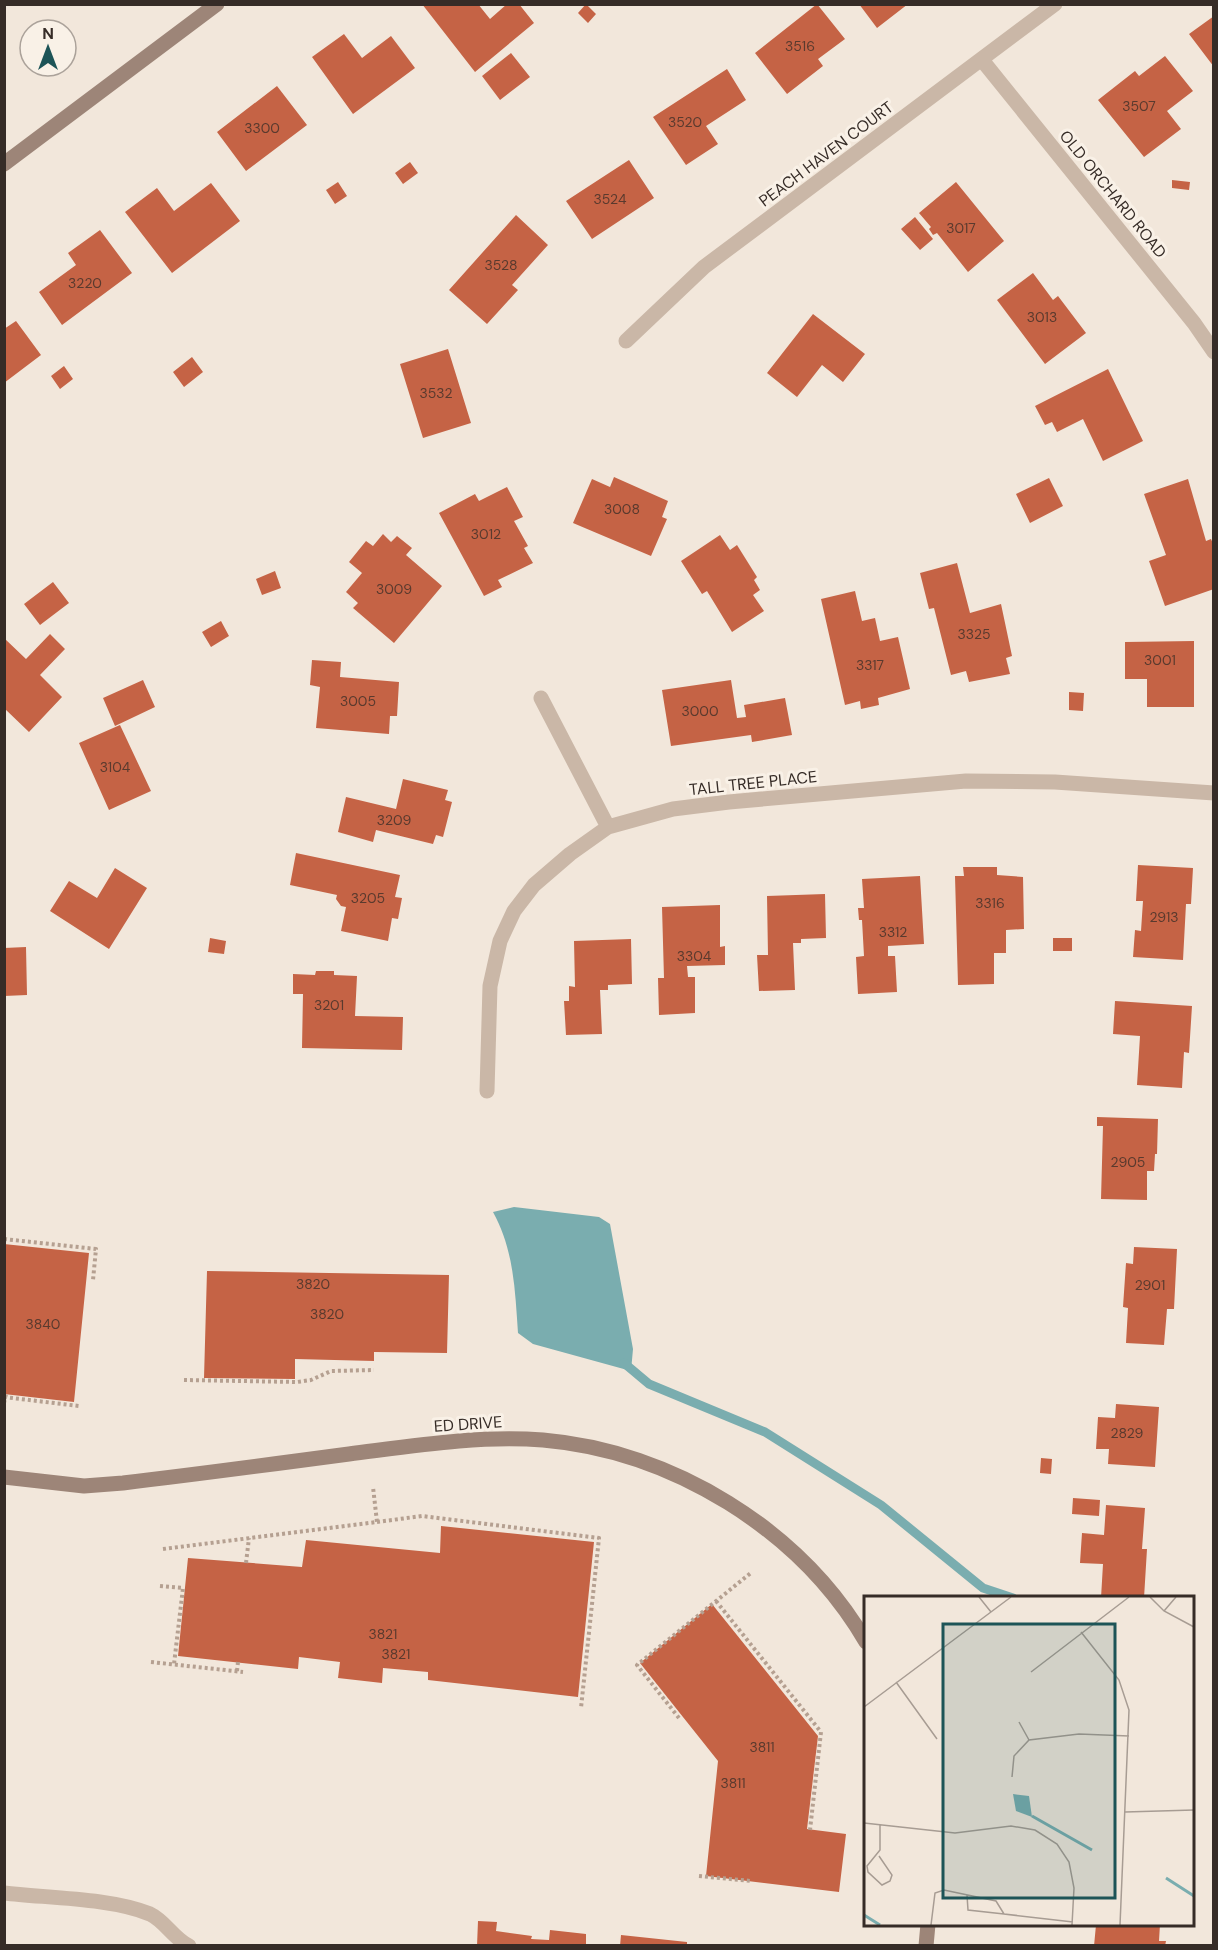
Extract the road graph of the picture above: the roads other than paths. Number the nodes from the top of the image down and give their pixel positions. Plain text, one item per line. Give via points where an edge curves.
1 (217, 4) edge
2 (1055, 4) edge
3 (982, 60) junction
4 (4, 164) edge
5 (626, 341) dead end
6 (1214, 352) edge
7 (541, 699) dead end
8 (1214, 793) edge
9 (608, 827) junction
10 (487, 1090) dead end
11 (4, 1477) edge
12 (864, 1639) edge
13 (4, 1893) edge
14 (928, 1926) edge
15 (167, 1929) junction
16 (927, 1945) edge
17 (166, 1946) edge
18 (189, 1946) edge

1 - 4 street
2 - 3 street, PEACH HAVEN COURT
3 - 5 street, PEACH HAVEN COURT via 704,267
3 - 6 street, OLD ORCHARD ROAD
7 - 9 street
8 - 9 street, TALL TREE PLACE via 1055,782 966,781 673,809
9 - 10 street, TALL TREE PLACE via 534,885 514,911 500,941 490,986
11 - 12 street, ED DRIVE via 84,1486 123,1483 482,1439 543,1440 600,1449 652,1464 720,1499 766,1529 809,1565 839,1600
13 - 15 street via 131,1907 153,1916
14 - 16 street
15 - 17 street
15 - 18 street

